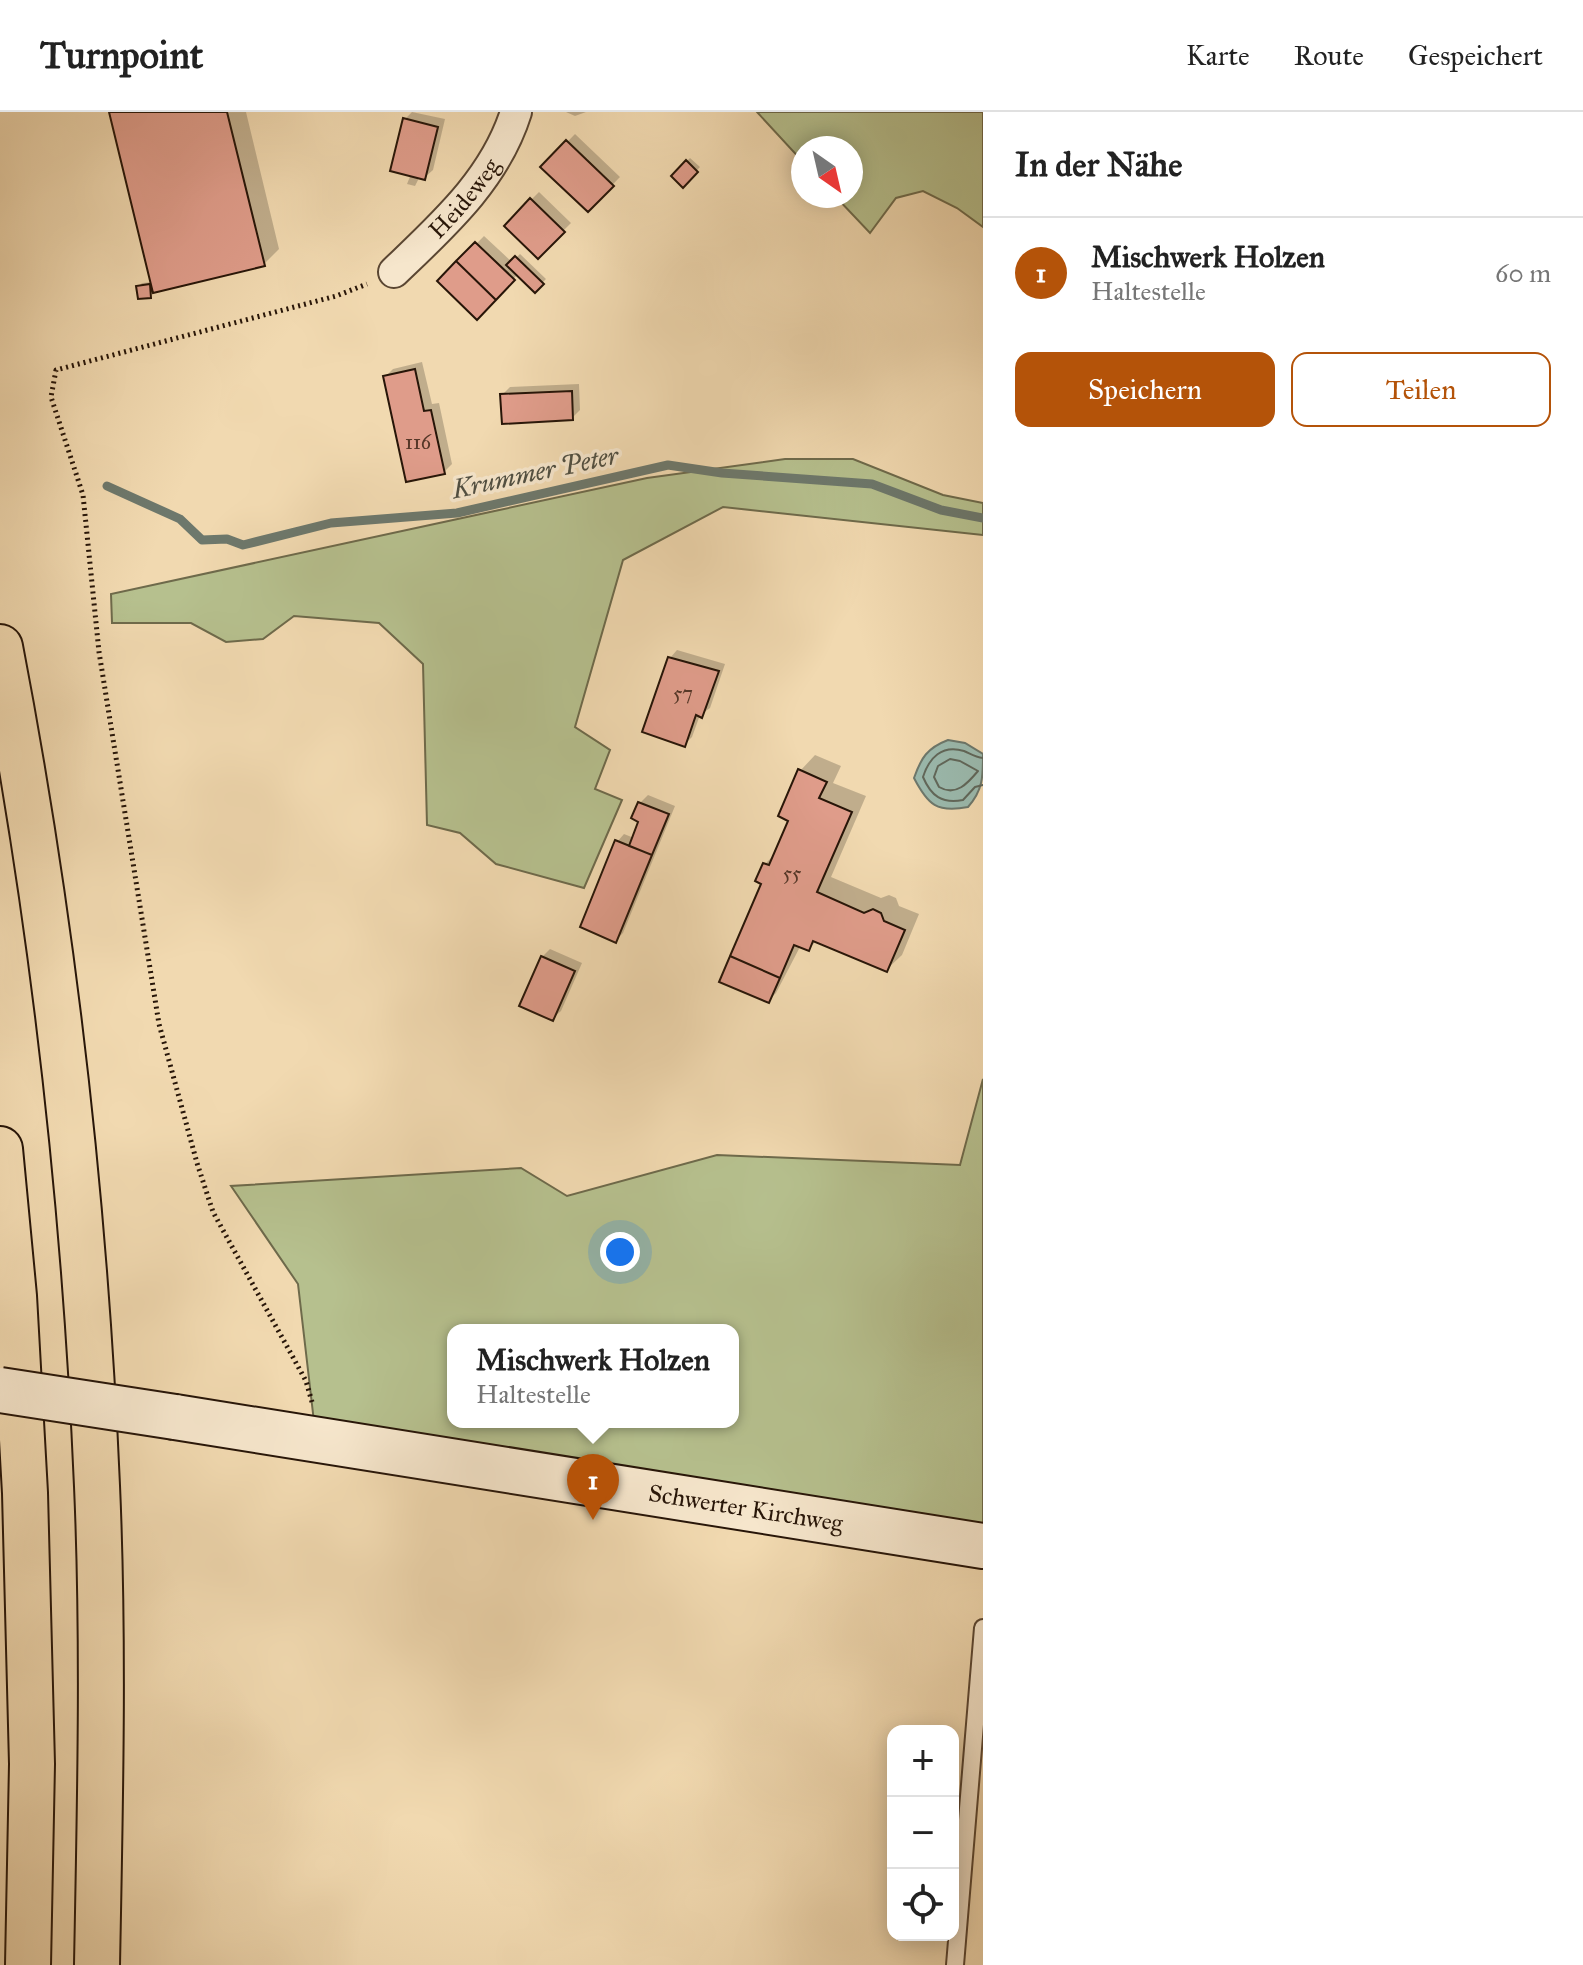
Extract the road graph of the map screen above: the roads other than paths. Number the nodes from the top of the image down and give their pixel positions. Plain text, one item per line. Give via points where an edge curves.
1 (516, 112) edge
2 (394, 272) road end
3 (0, 647) edge
4 (0, 1149) edge
5 (0, 1390) edge
6 (983, 1546) edge
7 (983, 1628) edge
8 (28, 1965) edge
9 (97, 1965) edge
10 (955, 1965) edge

1 - 2 street, Heideweg via 509,134 459,209
3 - 9 highway via 56,1006 85,1294 97,1487
4 - 8 highway via 25,1493 32,1764
5 - 6 main road, Schwerter Kirchweg, bridge
7 - 10 lane

